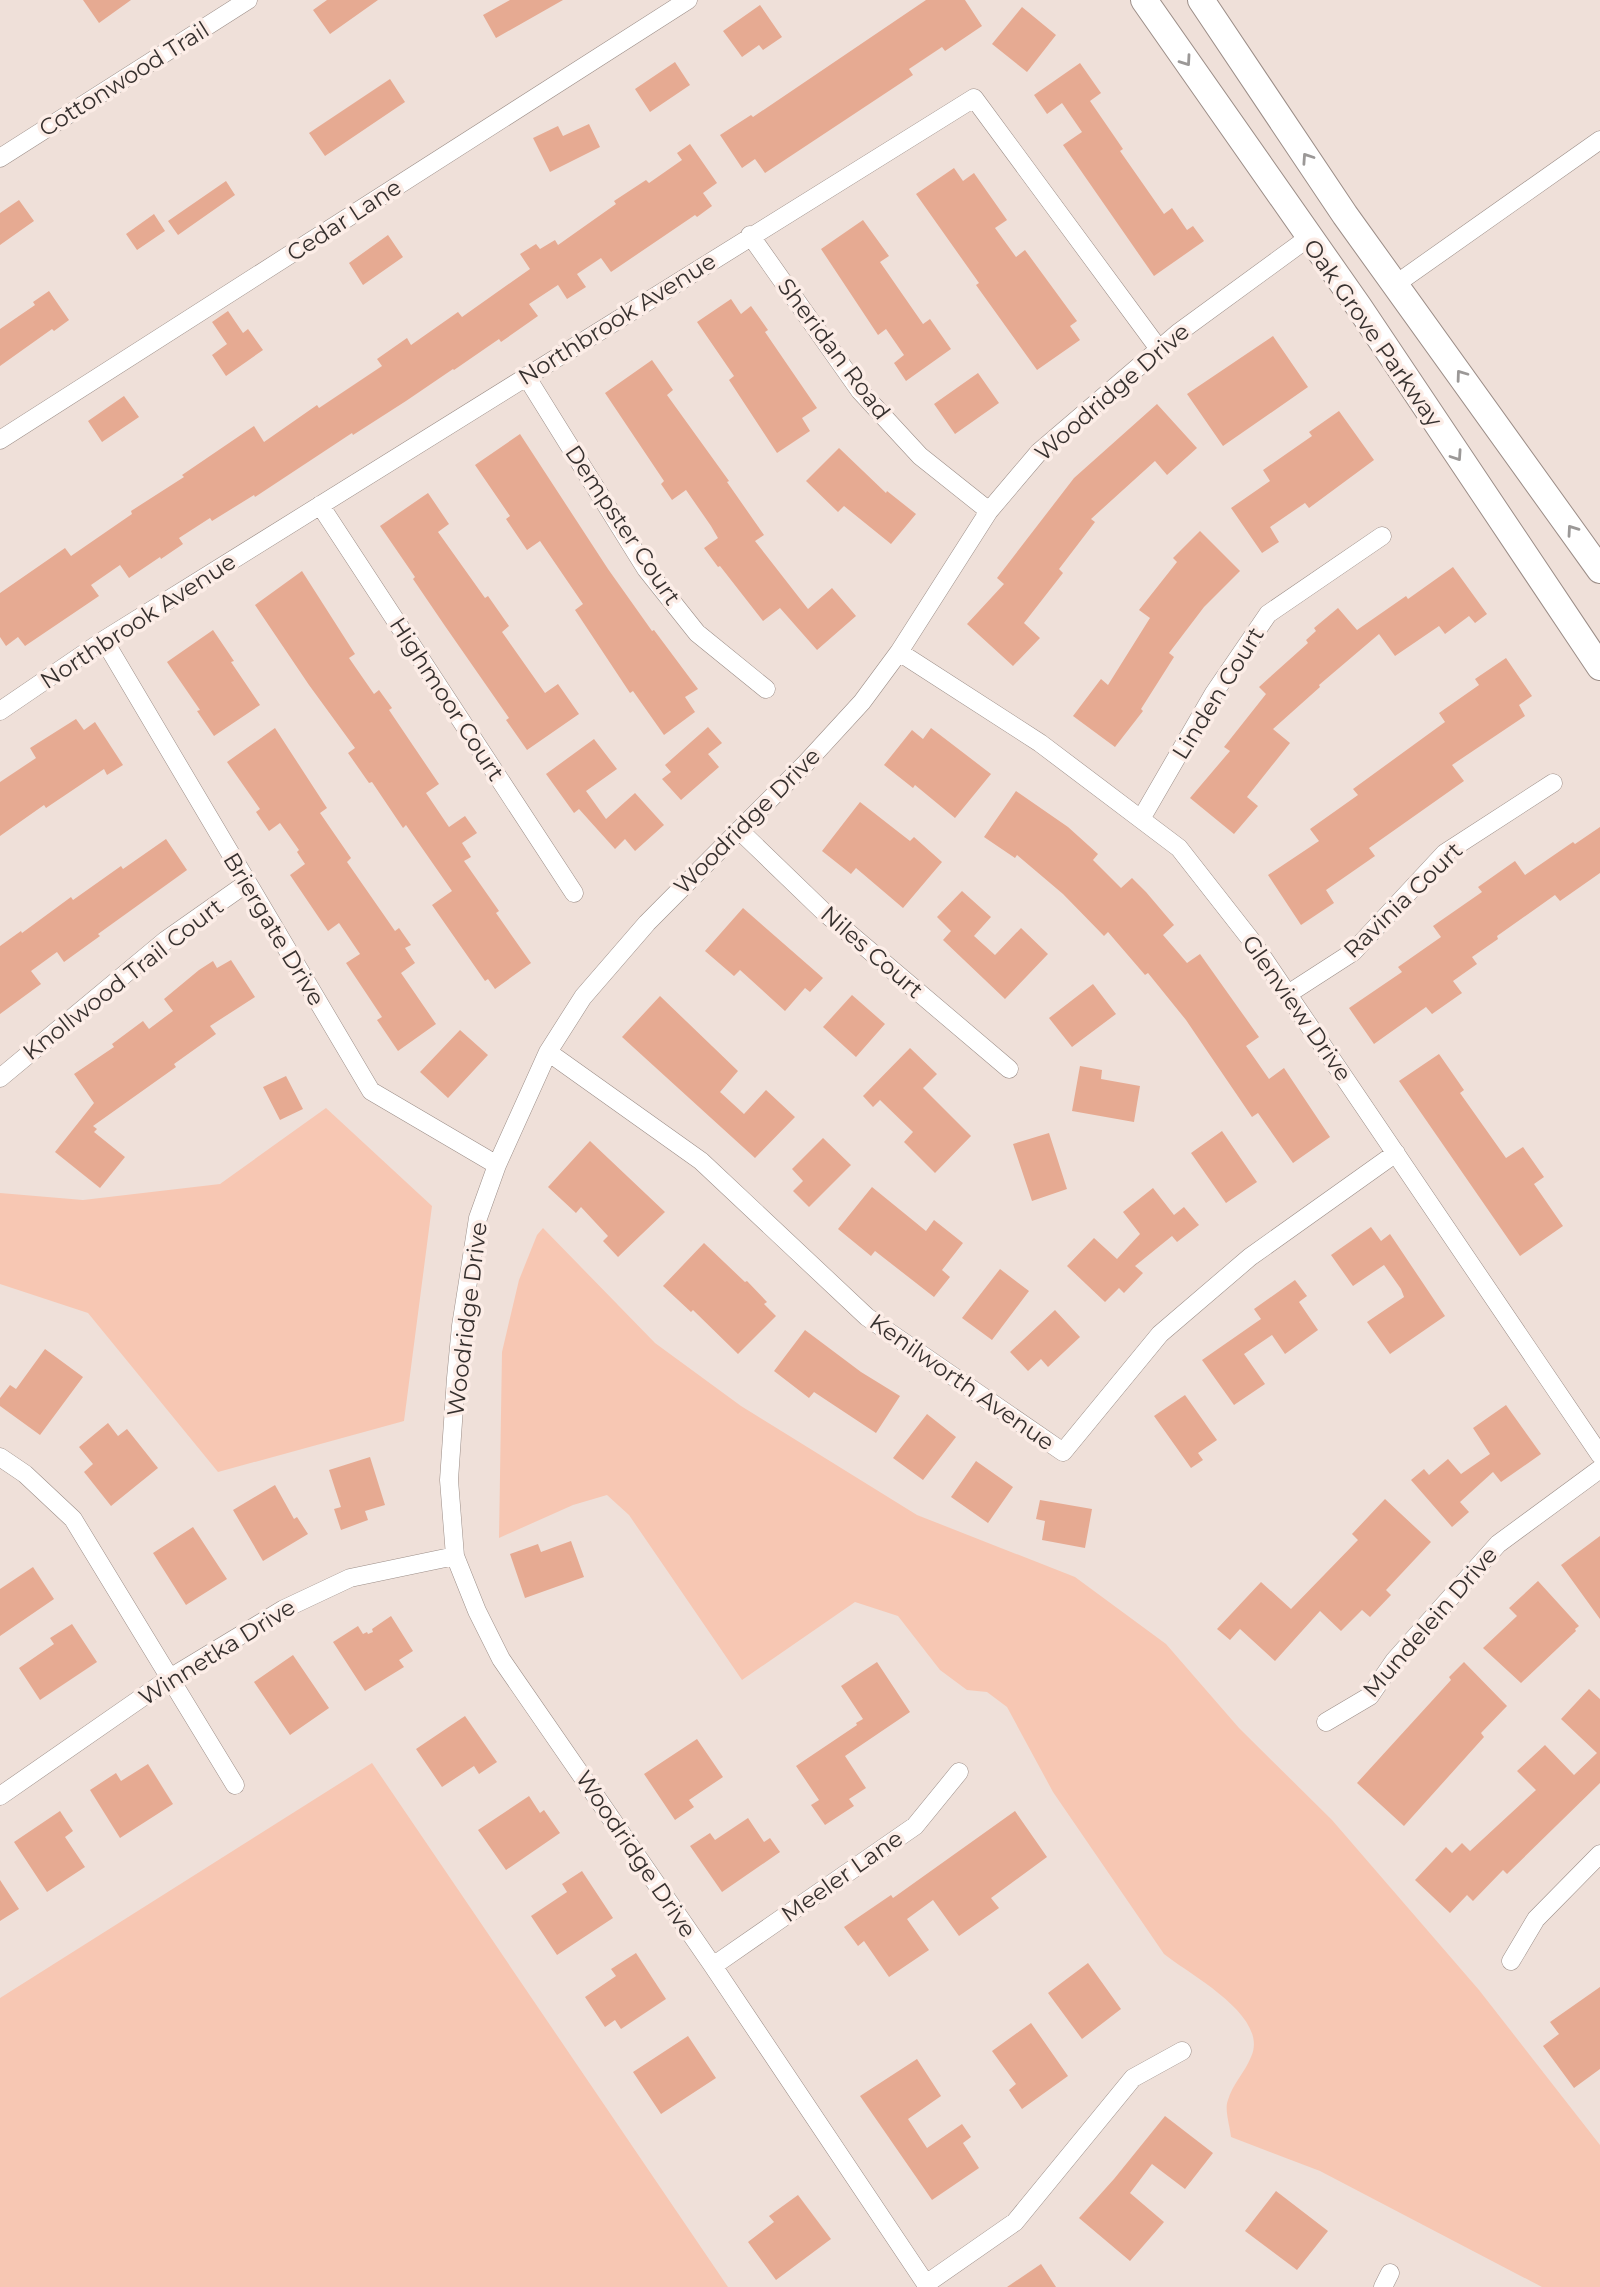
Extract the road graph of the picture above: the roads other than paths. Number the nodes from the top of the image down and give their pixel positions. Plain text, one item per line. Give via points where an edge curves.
1 (248, 0) edge
2 (688, 0) edge
3 (1144, 0) edge
4 (1201, 0) edge
5 (1600, 140) edge
6 (0, 158) edge
7 (1345, 215) junction
8 (750, 235) junction
9 (1308, 238) junction
10 (1396, 284) junction
11 (1159, 349) junction
12 (526, 376) junction
13 (0, 440) edge
14 (320, 505) junction
15 (989, 511) junction
16 (1382, 536) dead end
17 (1600, 570) edge
18 (104, 640) junction
19 (900, 652) junction
20 (1600, 667) edge
21 (766, 690) dead end
22 (0, 711) edge
23 (1553, 783) dead end
24 (1141, 819) junction
25 (739, 831) junction
26 (247, 883) junction
27 (575, 893) dead end
28 (1288, 994) junction
29 (548, 1052) junction
30 (1009, 1069) dead end
31 (0, 1078) edge
32 (1396, 1153) junction
33 (497, 1165) junction
34 (1600, 1455) edge
35 (0, 1457) edge
36 (1600, 1469) edge
37 (456, 1556) junction
38 (170, 1678) junction
39 (1326, 1722) dead end
40 (960, 1772) dead end
41 (235, 1785) dead end
42 (0, 1796) edge
43 (1600, 1854) edge
44 (1511, 1961) dead end
45 (713, 1966) junction
46 (1182, 2051) dead end
47 (927, 2285) edge

1 - 6 street, Cottonwood Trail
2 - 13 street, Cedar Lane
3 -> 9 main road, Oak Grove Parkway
7 -> 4 main road, Oak Grove Parkway
5 - 10 street
7 - 9 main road
7 - 10 main road, Oak Grove Parkway
8 - 11 street, Northbrook Avenue via 974,98
8 - 12 street, Northbrook Avenue
8 - 15 street, Sheridan Road via 860,391 920,456
9 - 11 street, Woodridge Drive
9 -> 20 main road, Oak Grove Parkway
17 -> 10 main road, Oak Grove Parkway
11 - 15 street, Woodridge Drive via 1039,452
12 - 14 street, Northbrook Avenue
12 - 21 street, Dempster Court via 646,569 697,633
14 - 18 street, Northbrook Avenue
14 - 27 street, Highmoor Court
15 - 19 street, Woodridge Drive
16 - 24 street, Linden Court via 1268,614 1214,693
18 - 22 street, Northbrook Avenue
18 - 26 street, Briergate Drive
19 - 24 street, Glenview Drive via 1040,743
19 - 25 street, Woodridge Drive via 862,702
23 - 28 street, Ravinia Court via 1445,853 1353,952
24 - 28 street, Glenview Drive via 1179,848
25 - 29 street, Woodridge Drive via 631,942 583,998
25 - 30 street, Niles Court via 824,912
26 - 31 street, Knollwood Trail Court via 166,940
26 - 33 street, Briergate Drive via 371,1091
28 - 32 street, Glenview Drive
29 - 32 street, Kenilworth Avenue via 701,1161 867,1317 1063,1452 1160,1334 1250,1257
29 - 33 street, Woodridge Drive
32 - 34 street, Glenview Drive
33 - 37 street, Woodridge Drive via 478,1218 461,1326 449,1480
35 - 38 street via 73,1519
36 - 39 street, Mundelein Drive via 1498,1544 1394,1661 1370,1696
37 - 38 street, Winnetka Drive via 350,1577 284,1609
37 - 45 street, Woodridge Drive via 501,1659
38 - 41 street
38 - 42 street, Winnetka Drive
40 - 45 street, Meeler Lane via 915,1825
43 - 44 street via 1536,1919
45 - 47 street, Woodridge Drive
46 - 47 street via 1133,2078 1016,2222

